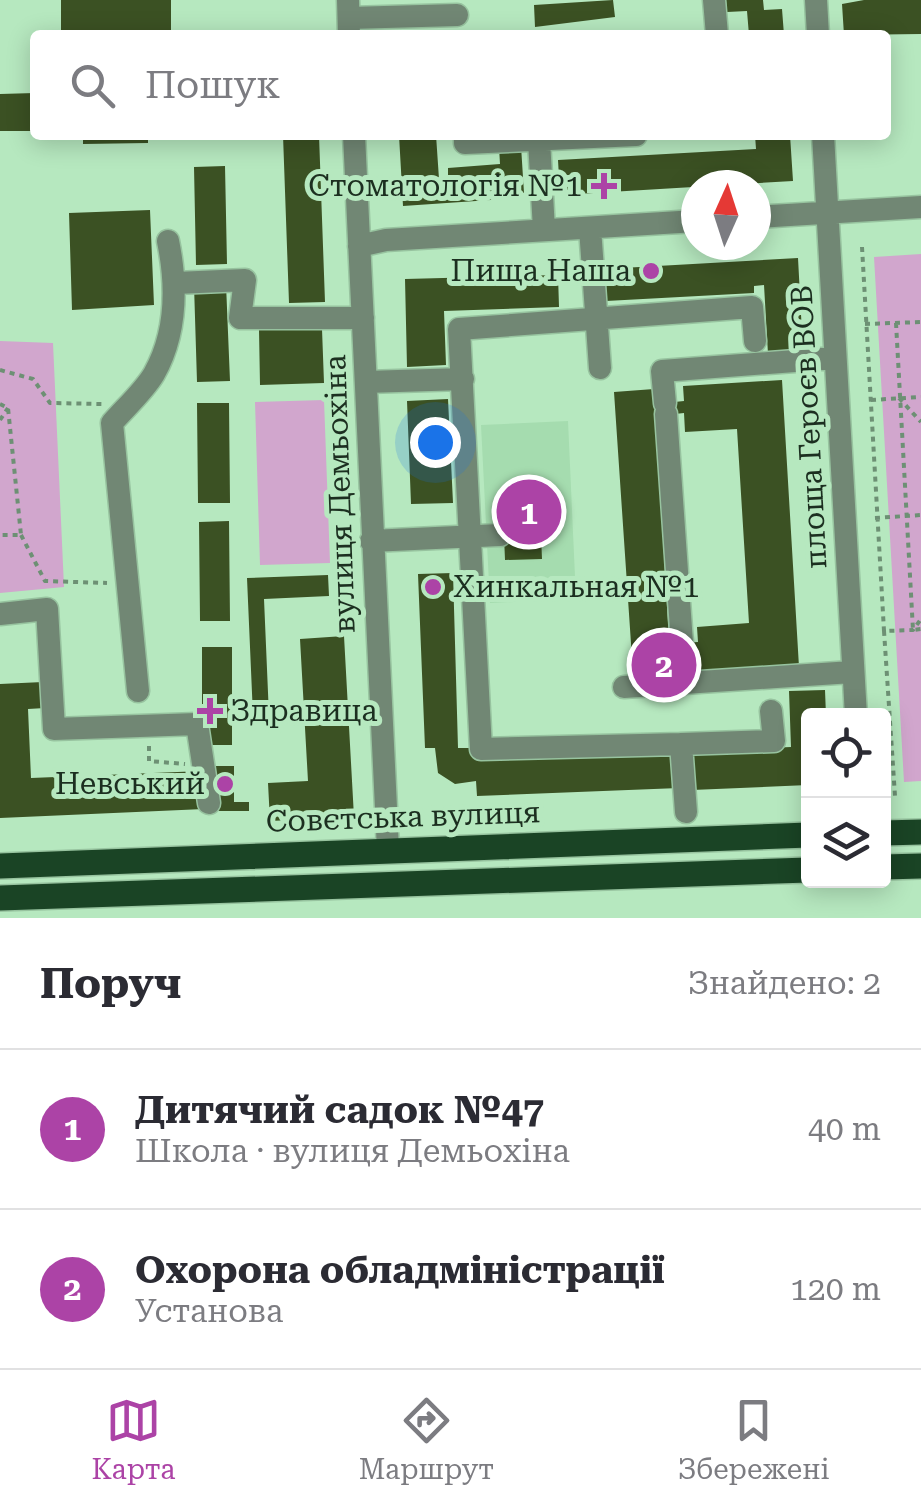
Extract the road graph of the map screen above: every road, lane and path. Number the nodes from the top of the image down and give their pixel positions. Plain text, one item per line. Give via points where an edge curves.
1 (714, 0) edge
2 (816, 0) edge
3 (457, 17) edge
4 (348, 18) edge
5 (717, 30) edge
6 (818, 30) edge
7 (354, 140) edge
8 (465, 140) edge
9 (539, 140) joint
10 (823, 140) edge
11 (921, 208) edge
12 (827, 213) junction
13 (771, 216) edge
14 (681, 222) edge
15 (590, 228) junction
16 (544, 230) junction
17 (168, 241) dead end
18 (359, 246) junction
19 (862, 247) dead end
20 (176, 283) junction
21 (363, 318) junction
22 (596, 318) junction
23 (921, 322) edge
24 (896, 323) junction
25 (865, 324) junction
26 (755, 341) dead end
27 (835, 358) junction
28 (600, 368) dead end
29 (0, 370) edge
30 (463, 379) junction
31 (366, 382) junction
32 (921, 397) edge
33 (899, 398) junction
34 (868, 400) junction
35 (0, 404) edge
36 (128, 404) junction
37 (8, 408) junction
38 (0, 420) edge
39 (921, 422) edge
40 (921, 515) edge
41 (906, 516) junction
42 (875, 518) junction
43 (0, 535) edge
44 (500, 535) dead end
45 (472, 537) junction
46 (372, 541) junction
47 (0, 614) edge
48 (921, 619) edge
49 (921, 629) edge
50 (913, 630) junction
51 (884, 631) junction
52 (852, 672) junction
53 (685, 684) junction
54 (624, 687) dead end
55 (138, 691) dead end
56 (855, 708) edge
57 (771, 711) dead end
58 (681, 744) junction
59 (894, 796) dead end
60 (209, 803) dead end
61 (686, 812) dead end
62 (448, 821) dead end
63 (469, 822) dead end
64 (318, 828) dead end
65 (339, 828) dead end
66 (921, 832) edge
67 (891, 833) edge
68 (801, 835) edge
69 (388, 850) junction
70 (0, 866) edge
71 (921, 866) edge
72 (891, 867) edge
73 (801, 870) edge
74 (0, 898) edge

1 - 5 street
2 - 6 street
3 - 4 street
7 - 18 street, вулиця Демьохіна
8 - 9 street
9 - 16 street
10 - 12 street, площа Героєв ВОВ
11 - 12 street
12 - 13 street
12 - 27 street, площа Героєв ВОВ
14 - 15 street
15 - 16 street
15 - 22 street
16 - 18 street
17 - 20 street
18 - 21 street, вулиця Демьохіна
19 - 25 path
20 - 21 street via 246,280 240,318
20 - 36 street via 154,374
21 - 31 street, вулиця Демьохіна
22 - 26 street via 752,307
22 - 28 street
22 - 30 street via 459,329
23 - 24 path
24 - 25 path
24 - 33 path
25 - 34 path
27 - 52 street, площа Героєв ВОВ
27 - 53 street via 662,371
29 - 36 path via 32,380 50,403
30 - 31 street
30 - 45 street
31 - 46 street, вулиця Демьохіна
32 - 33 path
33 - 34 path
33 - 39 path
33 - 41 path
34 - 42 path
35 - 37 path
36 - 55 street via 112,423
37 - 38 path
37 - 43 path via 21,534
40 - 41 path
41 - 42 path
41 - 50 path
42 - 51 path
44 - 45 street
45 - 46 street
45 - 58 street via 481,750
46 - 69 street, вулиця Демьохіна
47 - 60 street via 47,610 54,729 197,724
48 - 50 path
49 - 50 path
50 - 51 path
51 - 59 path
52 - 53 street
52 - 56 street, площа Героєв ВОВ
53 - 54 street
57 - 58 street via 774,741
58 - 61 street
62 - 63 path
64 - 65 path
66 - 67 main road
68 - 69 main road, Совєтська вулиця
69 - 70 main road, Совєтська вулиця
71 - 72 main road
73 - 74 main road

